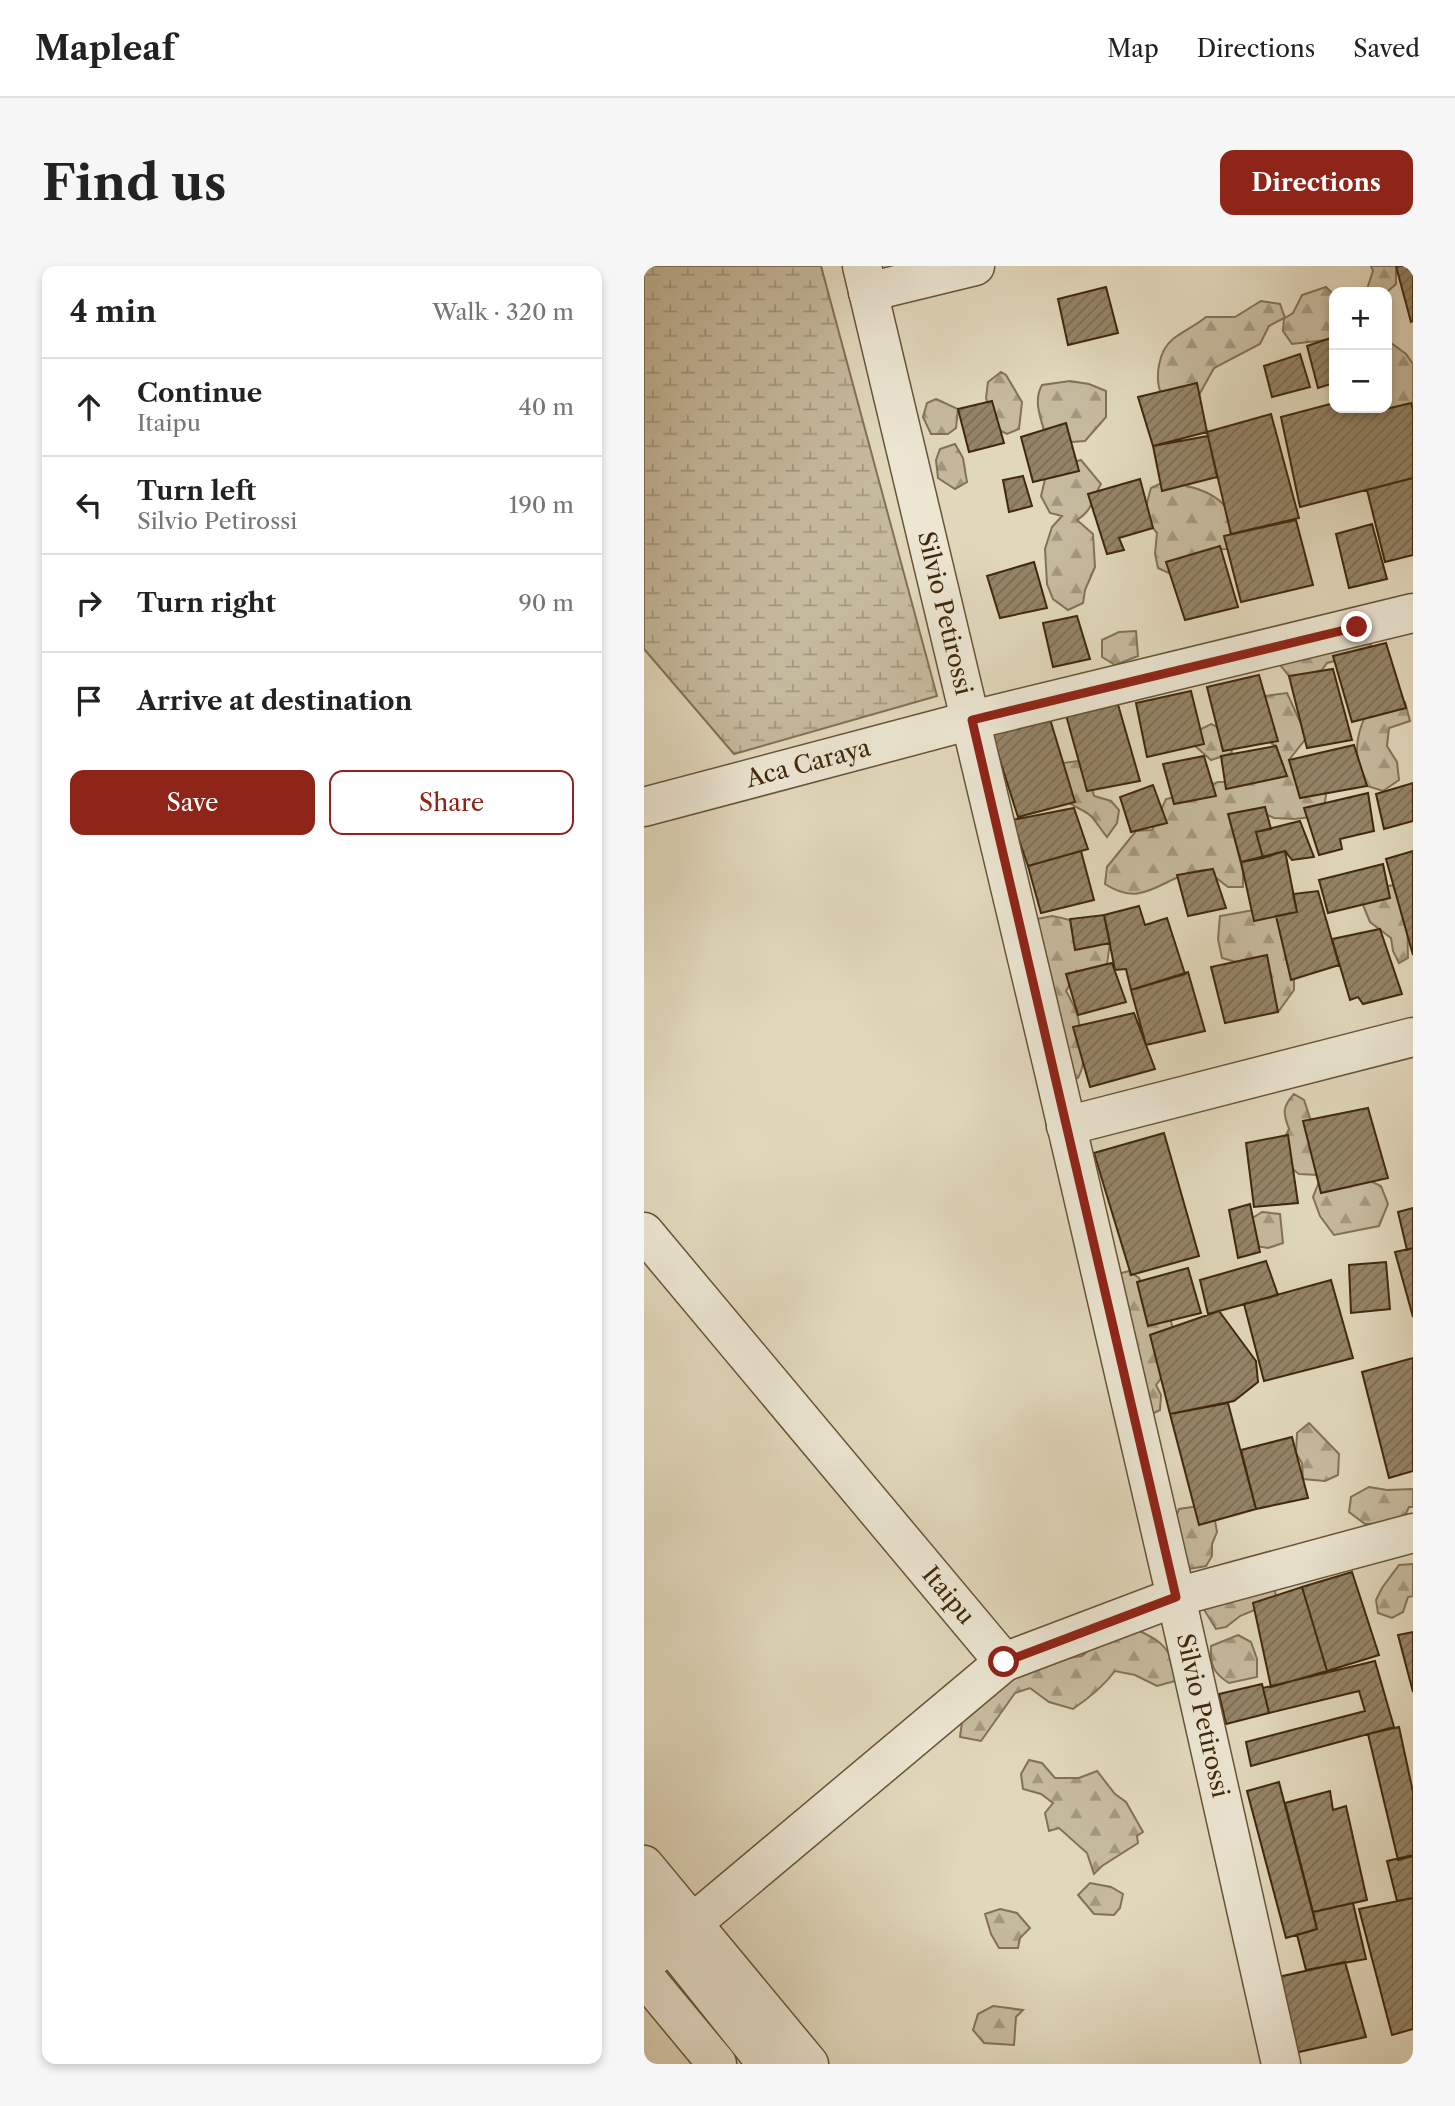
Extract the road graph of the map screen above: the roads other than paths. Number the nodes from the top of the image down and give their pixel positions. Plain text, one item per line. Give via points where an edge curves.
1 (975, 266) edge
2 (865, 279) edge
3 (1413, 614) edge
4 (972, 720) junction
5 (644, 807) edge
6 (1413, 1037) edge
7 (1066, 1126) junction
8 (644, 1232) edge
9 (1413, 1533) edge
10 (1176, 1597) junction
11 (1004, 1662) junction
12 (644, 1865) edge
13 (644, 1910) edge
14 (669, 1943) edge
15 (644, 1976) edge
16 (717, 2064) edge
17 (767, 2064) edge
18 (809, 2064) edge
19 (1281, 2064) edge

1 - 2 street
2 - 4 street, Silvio Petirossi
3 - 4 street, Aca Caraya
4 - 5 street, Aca Caraya
4 - 7 street, Silvio Petirossi
6 - 7 street
7 - 10 street, Silvio Petirossi
8 - 11 street, Itaipu
9 - 10 street
10 - 11 street
10 - 19 street, Silvio Petirossi
11 - 14 street
12 - 14 street
13 - 14 street
14 - 17 street
14 - 18 street
15 - 16 street

